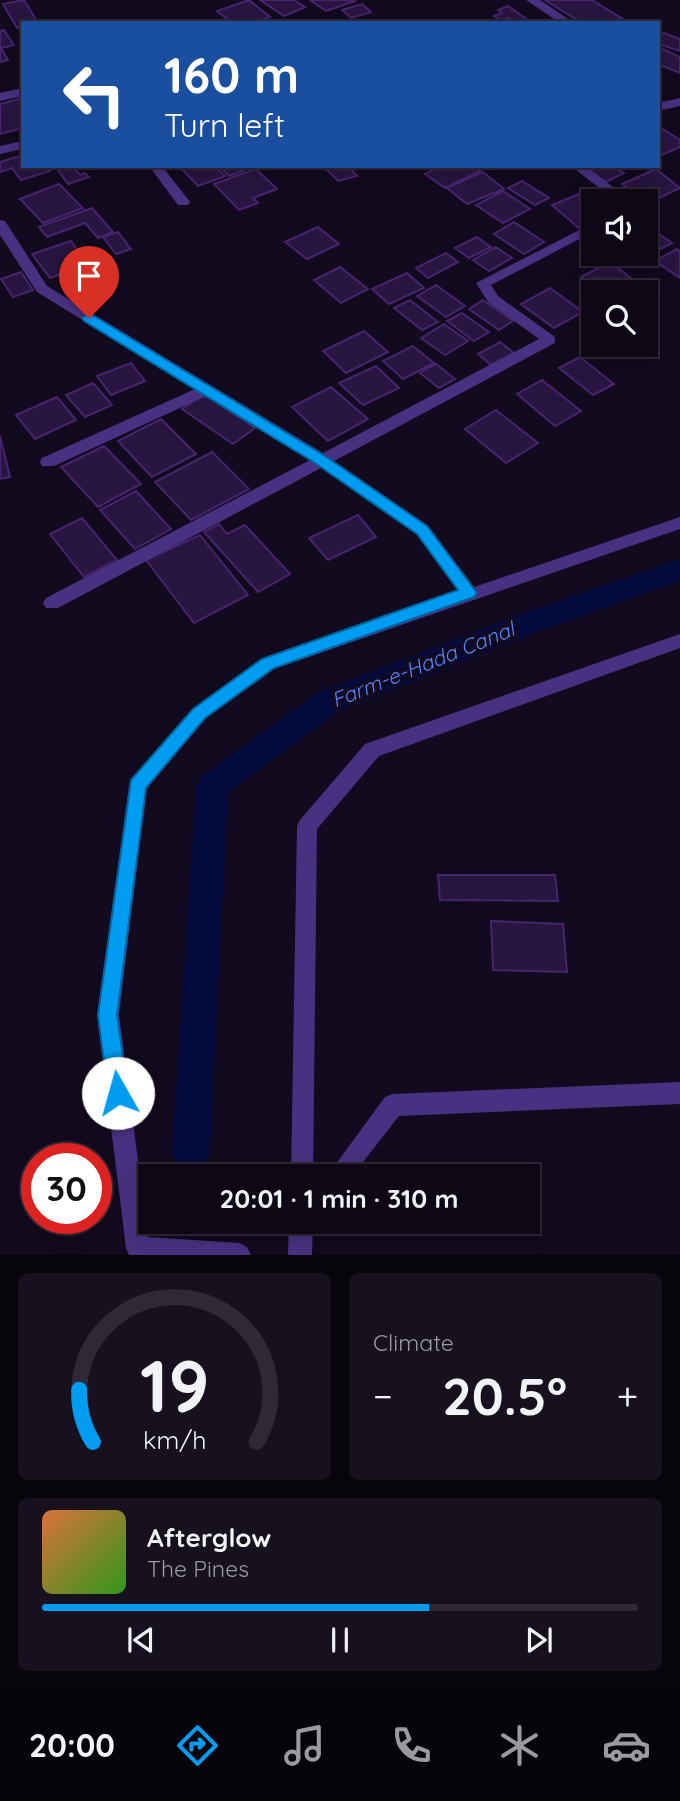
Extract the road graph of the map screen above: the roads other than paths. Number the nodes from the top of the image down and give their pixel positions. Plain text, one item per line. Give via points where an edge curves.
1 (532, 0) edge
2 (565, 21) edge
3 (21, 92) edge
4 (0, 97) edge
5 (680, 103) edge
6 (660, 105) edge
7 (21, 145) edge
8 (0, 150) edge
9 (157, 168) edge
10 (580, 168) edge
11 (608, 189) edge
12 (183, 202) dead end
13 (0, 224) edge
14 (581, 233) edge
15 (207, 390) junction
16 (320, 460) junction
17 (48, 461) dead end
18 (680, 523) edge
19 (469, 593) junction
20 (52, 603) dead end
21 (680, 641) edge
22 (680, 1094) edge
23 (302, 1164) edge
24 (347, 1164) edge
25 (301, 1234) edge
26 (239, 1255) edge
27 (300, 1255) edge

1 - 2 street
3 - 4 street
5 - 6 street
7 - 8 street
9 - 12 street
10 - 11 street
13 - 15 street via 41,289
14 - 16 street via 483,283 493,299 550,340
15 - 16 street
15 - 17 street
16 - 19 street via 422,530
16 - 20 street
18 - 19 street
19 - 26 street via 268,664 199,713 138,786 108,1015 138,1248
21 - 23 street via 372,750 307,826
22 - 24 street via 393,1105
25 - 27 street

